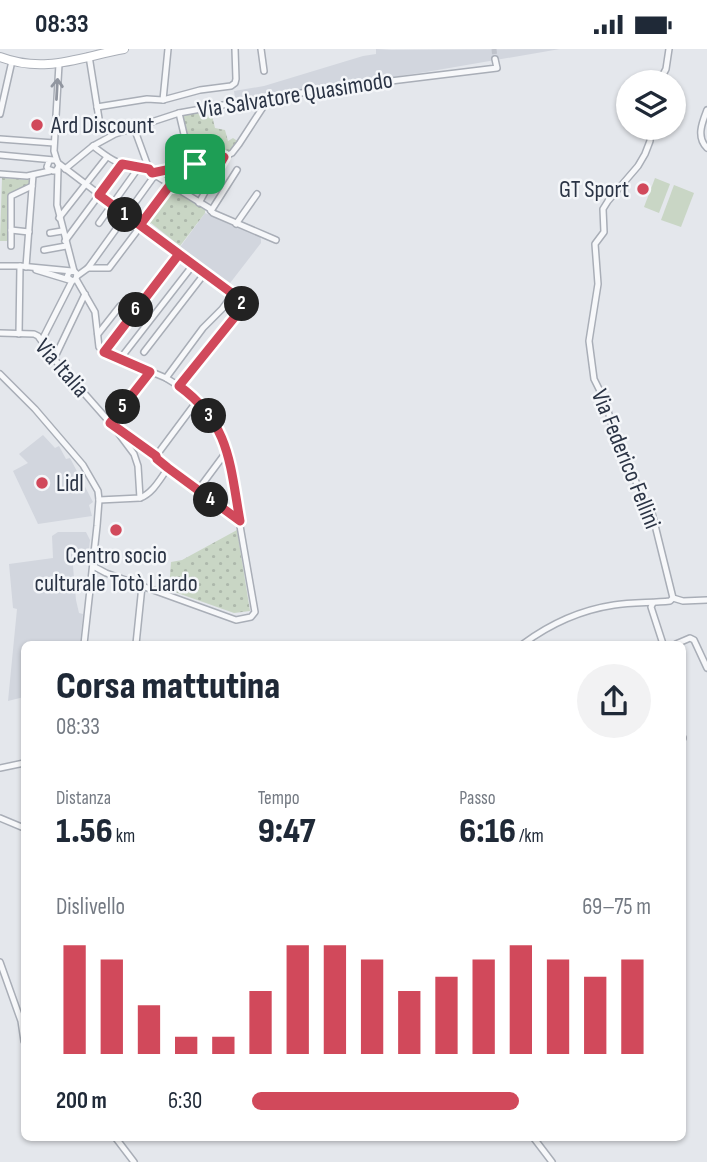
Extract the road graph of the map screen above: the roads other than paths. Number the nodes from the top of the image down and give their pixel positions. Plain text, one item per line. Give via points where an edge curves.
1 (76, 49) edge
2 (168, 49) edge
3 (235, 49) edge
4 (261, 49) edge
5 (669, 49) edge
6 (118, 50) edge
7 (93, 53) edge
8 (0, 57) edge
9 (77, 59) junction
10 (495, 59) dead end
11 (12, 61) junction
12 (59, 64) junction
13 (665, 70) edge
14 (264, 71) dead end
15 (269, 98) junction
16 (163, 100) junction
17 (1, 104) edge
18 (97, 107) junction
19 (707, 110) edge
20 (179, 113) junction
21 (0, 114) edge
22 (100, 125) dead end
23 (134, 128) junction
24 (0, 139) edge
25 (650, 140) edge
26 (54, 143) junction
27 (93, 146) junction
28 (707, 148) edge
29 (0, 155) edge
30 (107, 157) junction
31 (224, 157) junction
32 (122, 164) junction
33 (195, 164) junction
34 (55, 166) junction
35 (139, 167) junction
36 (237, 170) dead end
37 (152, 173) junction
38 (0, 174) edge
39 (33, 175) junction
40 (211, 179) junction
41 (85, 185) junction
42 (32, 186) junction
43 (172, 186) junction
44 (257, 194) dead end
45 (99, 195) junction
46 (199, 203) junction
47 (112, 205) junction
48 (211, 211) junction
49 (126, 215) junction
50 (59, 218) junction
51 (99, 223) dead end
52 (236, 224) junction
53 (140, 225) junction
54 (11, 230) junction
55 (62, 231) junction
56 (29, 232) junction
57 (50, 233) dead end
58 (276, 240) dead end
59 (66, 243) junction
60 (11, 246) dead end
61 (44, 250) dead end
62 (179, 254) junction
63 (193, 265) junction
64 (0, 266) edge
65 (23, 266) junction
66 (88, 268) junction
67 (205, 274) junction
68 (73, 276) junction
69 (85, 294) junction
70 (233, 294) junction
71 (120, 306) dead end
72 (0, 334) edge
73 (19, 334) junction
74 (98, 334) junction
75 (42, 340) junction
76 (104, 352) junction
77 (144, 352) dead end
78 (54, 359) junction
79 (120, 359) junction
80 (150, 372) junction
81 (1, 377) edge
82 (166, 379) junction
83 (179, 386) junction
84 (197, 401) junction
85 (112, 425) junction
86 (227, 451) junction
87 (156, 456) junction
88 (168, 468) junction
89 (198, 490) junction
90 (140, 498) junction
91 (99, 500) junction
92 (240, 521) junction
93 (93, 566) junction
94 (142, 586) junction
95 (673, 598) junction
96 (707, 600) edge
97 (653, 603) junction
98 (84, 641) edge
99 (136, 641) edge
100 (528, 641) edge
101 (662, 641) edge
102 (683, 641) edge
103 (707, 667) edge
104 (21, 764) edge
105 (0, 768) edge
106 (0, 818) edge
107 (21, 827) edge
108 (0, 962) edge
109 (21, 1021) edge
110 (118, 1141) edge
111 (536, 1141) edge
112 (134, 1162) edge
113 (552, 1162) edge

1 - 9 street
2 - 16 street
3 - 16 street via 233,85
4 - 14 street
5 - 13 street
6 - 7 main road
7 - 9 main road
7 - 18 street
8 - 11 main road
9 - 12 main road
10 - 15 street, Via Salvatore Quasimodo via 497,68
11 - 12 main road
11 - 17 street
26 -> 12 street
15 - 20 street, Via Salvatore Quasimodo
15 - 31 street via 239,144
16 - 18 street
17 - 21 street
18 - 22 street
19 - 28 street via 701,129
20 - 23 street, Via Salvatore Quasimodo
20 - 33 street
23 - 27 street, Via Salvatore Quasimodo
23 - 37 street
24 - 26 street
25 - 95 street, Via Federico Fellini via 642,160 603,209 604,232 595,244 597,284 589,349 594,379 617,445 652,513
26 - 34 street
27 - 30 street
27 - 34 street, Via Salvatore Quasimodo
29 - 34 street
30 - 32 street
30 - 41 street
31 - 33 street
31 - 40 street
32 - 35 street
32 - 45 street
33 - 37 street
34 - 39 street, Via Salvatore Quasimodo
34 - 41 street
34 - 50 street
35 - 37 street
35 - 47 street
36 - 48 street
37 - 43 street
37 - 49 street
38 - 39 street
39 - 42 street
40 - 43 street
40 - 46 street
41 - 45 street
41 - 50 street
42 - 54 street via 11,196
42 - 56 street
43 - 46 street
43 - 53 street
44 - 52 street
45 - 47 street
45 - 59 street
46 - 48 street
47 - 49 street
47 - 51 street
48 - 52 street
49 - 53 street
49 - 66 street
50 - 55 street
52 - 58 street
53 - 62 street
53 - 66 street via 109,268
54 - 56 street
54 - 60 street
55 - 57 street
55 - 59 street
56 - 65 street
59 - 61 street
59 - 68 street
62 - 63 street
62 - 76 street
63 - 67 street
63 - 79 street
64 - 65 street
65 - 68 street
65 - 73 street
66 - 68 street
67 - 70 street
67 - 77 street
68 - 69 street
68 - 75 street
69 - 74 street via 95,312
69 - 78 street
70 - 82 street
70 - 83 street via 242,308
71 - 74 street
72 - 73 street, Via Italia
73 - 75 street, Via Italia via 34,334
74 - 76 street
75 - 78 street, Via Italia
76 - 79 street
78 - 85 street, Via Italia
79 - 80 street
80 - 82 street
80 - 85 street
81 - 91 street via 83,465
82 - 83 street
83 - 84 street
84 - 86 street
84 - 87 street
85 - 87 street
85 - 90 street via 137,462
86 - 89 street
86 - 92 street
87 - 88 street
88 - 89 street
88 - 90 street via 150,493
89 - 92 street
90 - 91 street
91 - 93 street
92 - 94 street via 255,612 251,617 236,620
93 - 94 street
93 - 98 street
94 - 99 street
95 - 96 street
95 - 97 street
97 - 100 street via 582,612
97 - 101 street
102 - 103 street via 694,640
104 - 105 street
106 - 107 street
108 - 109 street
110 - 112 street
111 - 113 street

